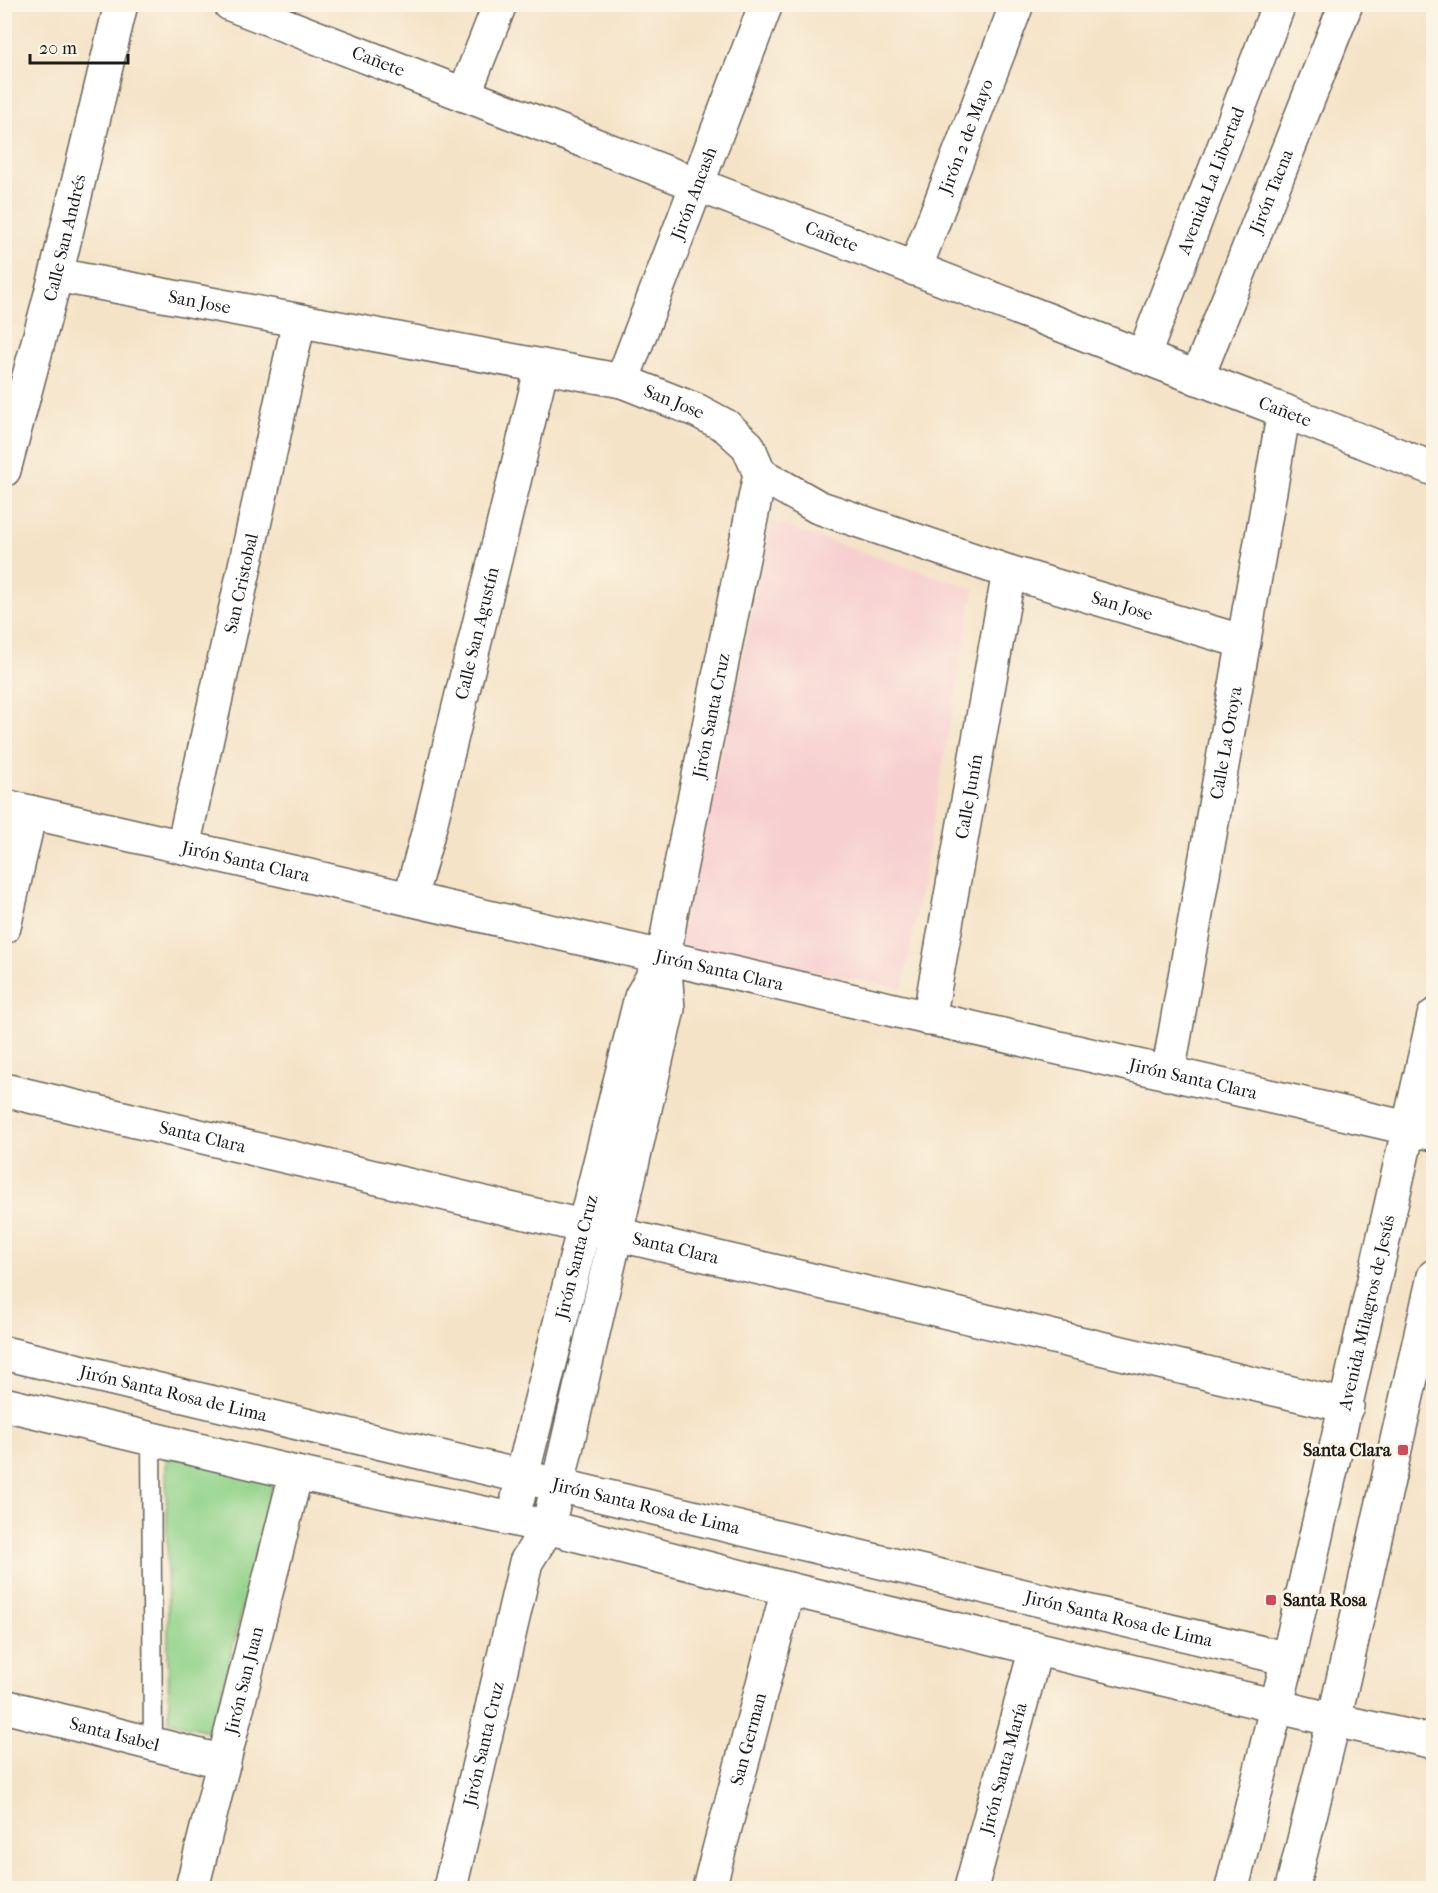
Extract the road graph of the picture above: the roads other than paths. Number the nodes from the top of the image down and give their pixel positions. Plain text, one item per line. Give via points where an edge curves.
1 (121, 4) edge
2 (500, 4) edge
3 (766, 4) edge
4 (1017, 4) edge
5 (1279, 4) edge
6 (1346, 4) edge
7 (234, 5) edge
8 (464, 95) junction
9 (697, 185) junction
10 (915, 269) junction
11 (56, 274) junction
12 (299, 321) junction
13 (1143, 357) junction
14 (542, 366) junction
15 (1197, 378) junction
16 (622, 381) junction
17 (1284, 411) junction
18 (1430, 459) edge
19 (4, 470) edge
20 (760, 474) junction
21 (1009, 572) junction
22 (1244, 642) junction
23 (17, 809) edge
24 (183, 847) junction
25 (410, 899) junction
26 (4, 927) edge
27 (664, 957) junction
28 (1434, 1016) edge
29 (929, 1019) junction
30 (1168, 1074) junction
31 (4, 1090) edge
32 (1421, 1132) edge
33 (584, 1227) junction
34 (615, 1234) junction
35 (1434, 1276) edge
36 (4, 1353) edge
37 (4, 1404) edge
38 (1347, 1406) junction
39 (151, 1438) junction
40 (296, 1473) junction
41 (522, 1476) junction
42 (557, 1485) junction
43 (516, 1520) junction
44 (548, 1527) junction
45 (526, 1562) junction
46 (788, 1589) junction
47 (1036, 1648) junction
48 (1288, 1659) junction
49 (1277, 1705) junction
50 (4, 1706) edge
51 (1334, 1720) junction
52 (1434, 1742) edge
53 (153, 1744) junction
54 (224, 1762) junction
55 (192, 1888) edge
56 (450, 1888) edge
57 (709, 1888) edge
58 (971, 1888) edge
59 (1232, 1888) edge
60 (1293, 1888) edge

1 - 11 street, Calle San Andrés
2 - 8 street
3 - 9 street, Jirón Ancash
4 - 10 street, Jirón 2 de Mayo
5 - 13 street, Avenida La Libertad
6 - 15 street, Jirón Tacna
7 - 8 street, Cañete
8 - 9 street, Cañete
9 - 10 street, Cañete
9 - 16 street, Jirón Ancash
10 - 13 street, Cañete
11 - 12 street, San Jose
11 - 19 street, Calle San Andrés
12 - 14 street, San Jose
12 - 24 street, San Cristobal
13 - 15 street, Cañete
14 - 16 street, San Jose
14 - 25 street, Calle San Agustín
15 - 17 street, Cañete
16 - 20 street, San Jose via 726,426 748,446
17 - 18 street, Cañete
17 - 22 street, Calle La Oroya
20 - 21 street, San Jose via 818,507
20 - 27 street, Jirón Santa Cruz
21 - 22 street, San Jose
21 - 29 street, Calle Junín
22 - 30 street, Calle La Oroya
23 - 24 street, Jirón Santa Clara
23 - 26 street
24 - 25 street, Jirón Santa Clara
25 - 27 street, Jirón Santa Clara
27 - 29 street, Jirón Santa Clara
27 - 33 street, Jirón Santa Cruz via 641,997
27 - 34 street, Jirón Santa Cruz via 668,1009
28 - 32 street, Avenida Milagros de Jesús
29 - 30 street, Jirón Santa Clara
30 - 32 street, Jirón Santa Clara
31 - 33 street, Santa Clara
32 - 38 street, Avenida Milagros de Jesús
33 - 34 street, Santa Clara
33 - 41 street, Jirón Santa Cruz
34 - 38 street, Santa Clara
34 - 42 street, Jirón Santa Cruz
35 - 51 street
36 - 41 street, Jirón Santa Rosa de Lima
37 - 39 street
38 - 48 street, Avenida Milagros de Jesús
39 - 40 street
39 - 53 lane
40 - 43 street
40 - 54 street, Jirón San Juan
41 - 42 street, Jirón Santa Rosa de Lima
41 - 43 street, Jirón Santa Cruz
42 - 44 street, Jirón Santa Cruz
42 - 48 street, Jirón Santa Rosa de Lima
43 - 44 street
43 - 45 street, Jirón Santa Cruz
44 - 45 street, Jirón Santa Cruz
44 - 46 street
45 - 56 street, Jirón Santa Cruz
46 - 47 street
46 - 57 street, San German
47 - 49 street
47 - 58 street, Jirón Santa María
48 - 49 street, Avenida Milagros de Jesús
49 - 51 street
49 - 59 street, Avenida Milagros de Jesús
50 - 53 street, Santa Isabel
51 - 52 street
51 - 60 street
53 - 54 street, Santa Isabel
54 - 55 street, Jirón San Juan

